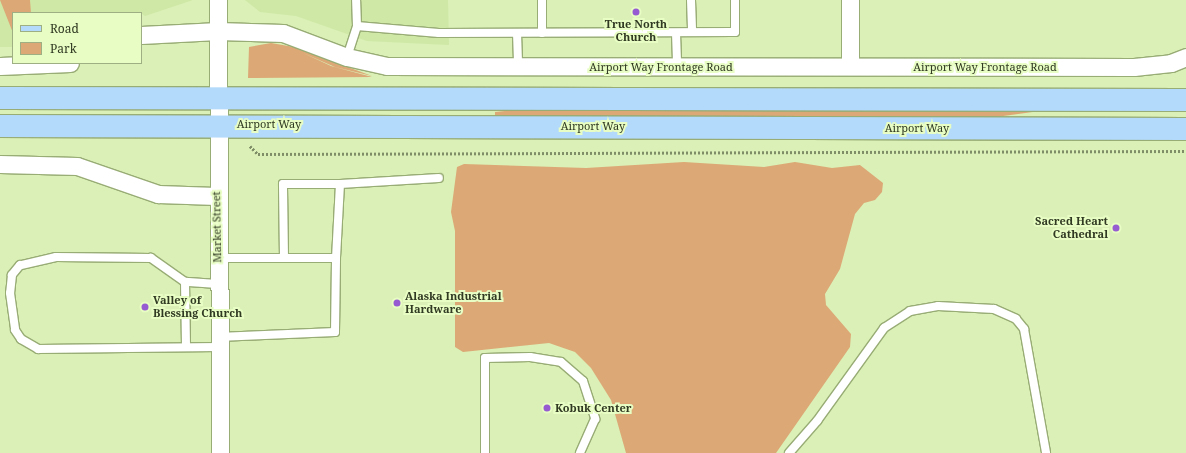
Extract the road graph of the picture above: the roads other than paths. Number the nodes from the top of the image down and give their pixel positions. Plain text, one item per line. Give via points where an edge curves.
1 (218, 0) edge
2 (356, 0) edge
3 (542, 0) edge
4 (691, 0) edge
5 (735, 0) edge
6 (850, 0) edge
7 (357, 26) junction
8 (218, 31) junction
9 (692, 32) junction
10 (517, 33) junction
11 (542, 33) junction
12 (676, 33) junction
13 (142, 35) edge
14 (347, 57) junction
15 (1186, 57) edge
16 (0, 62) edge
17 (47, 64) edge
18 (0, 66) edge
19 (518, 66) junction
20 (850, 66) junction
21 (677, 67) junction
22 (0, 98) edge
23 (216, 98) junction
24 (1186, 100) edge
25 (216, 124) junction
26 (0, 126) edge
27 (1186, 130) edge
28 (0, 164) edge
29 (439, 178) dead end
30 (340, 184) junction
31 (216, 196) junction
32 (217, 258) junction
33 (284, 258) junction
34 (336, 258) junction
35 (185, 282) junction
36 (217, 284) junction
37 (218, 342) junction
38 (186, 347) junction
39 (220, 453) edge
40 (485, 453) edge
41 (580, 453) edge
42 (789, 453) edge
43 (1046, 453) edge

1 - 8 street, Market Street
2 - 7 lane
3 - 11 lane
4 - 9 lane
5 - 9 lane via 735,32
6 - 20 street
7 - 10 lane via 439,33
7 - 14 lane
8 - 13 street, Airport Way Frontage Road
8 - 14 street, Airport Way Frontage Road via 283,33
8 - 23 street, Market Street
9 - 12 lane
10 - 11 lane
10 - 19 lane
11 - 12 lane
12 - 21 lane
14 - 19 street, Airport Way Frontage Road via 387,66
15 - 20 street, Airport Way Frontage Road via 1171,63 1134,67
16 - 18 lane
17 - 18 street
19 - 21 street, Airport Way Frontage Road
20 - 21 street, Airport Way Frontage Road
22 - 23 main road
23 - 24 main road
23 - 25 street, Market Street
25 - 26 main road, Airport Way
25 - 27 main road, Airport Way
25 - 31 street, Market Street
28 - 31 street via 78,166 158,194
29 - 30 lane
30 - 33 lane via 283,184
30 - 34 lane
31 - 32 street, Market Street
32 - 33 lane
32 - 36 street, Market Street
33 - 34 lane
34 - 37 lane via 336,332
35 - 36 lane
35 - 38 lane
35 - 38 lane via 151,258 56,257 20,265 12,275 10,294 15,330 20,339 38,349
36 - 37 street, Market Street
37 - 38 lane
37 - 39 street, Market Street
40 - 41 lane via 485,358 530,357 561,362 583,381 595,419
42 - 43 lane via 817,421 884,328 910,311 938,306 994,309 1016,319 1024,330

